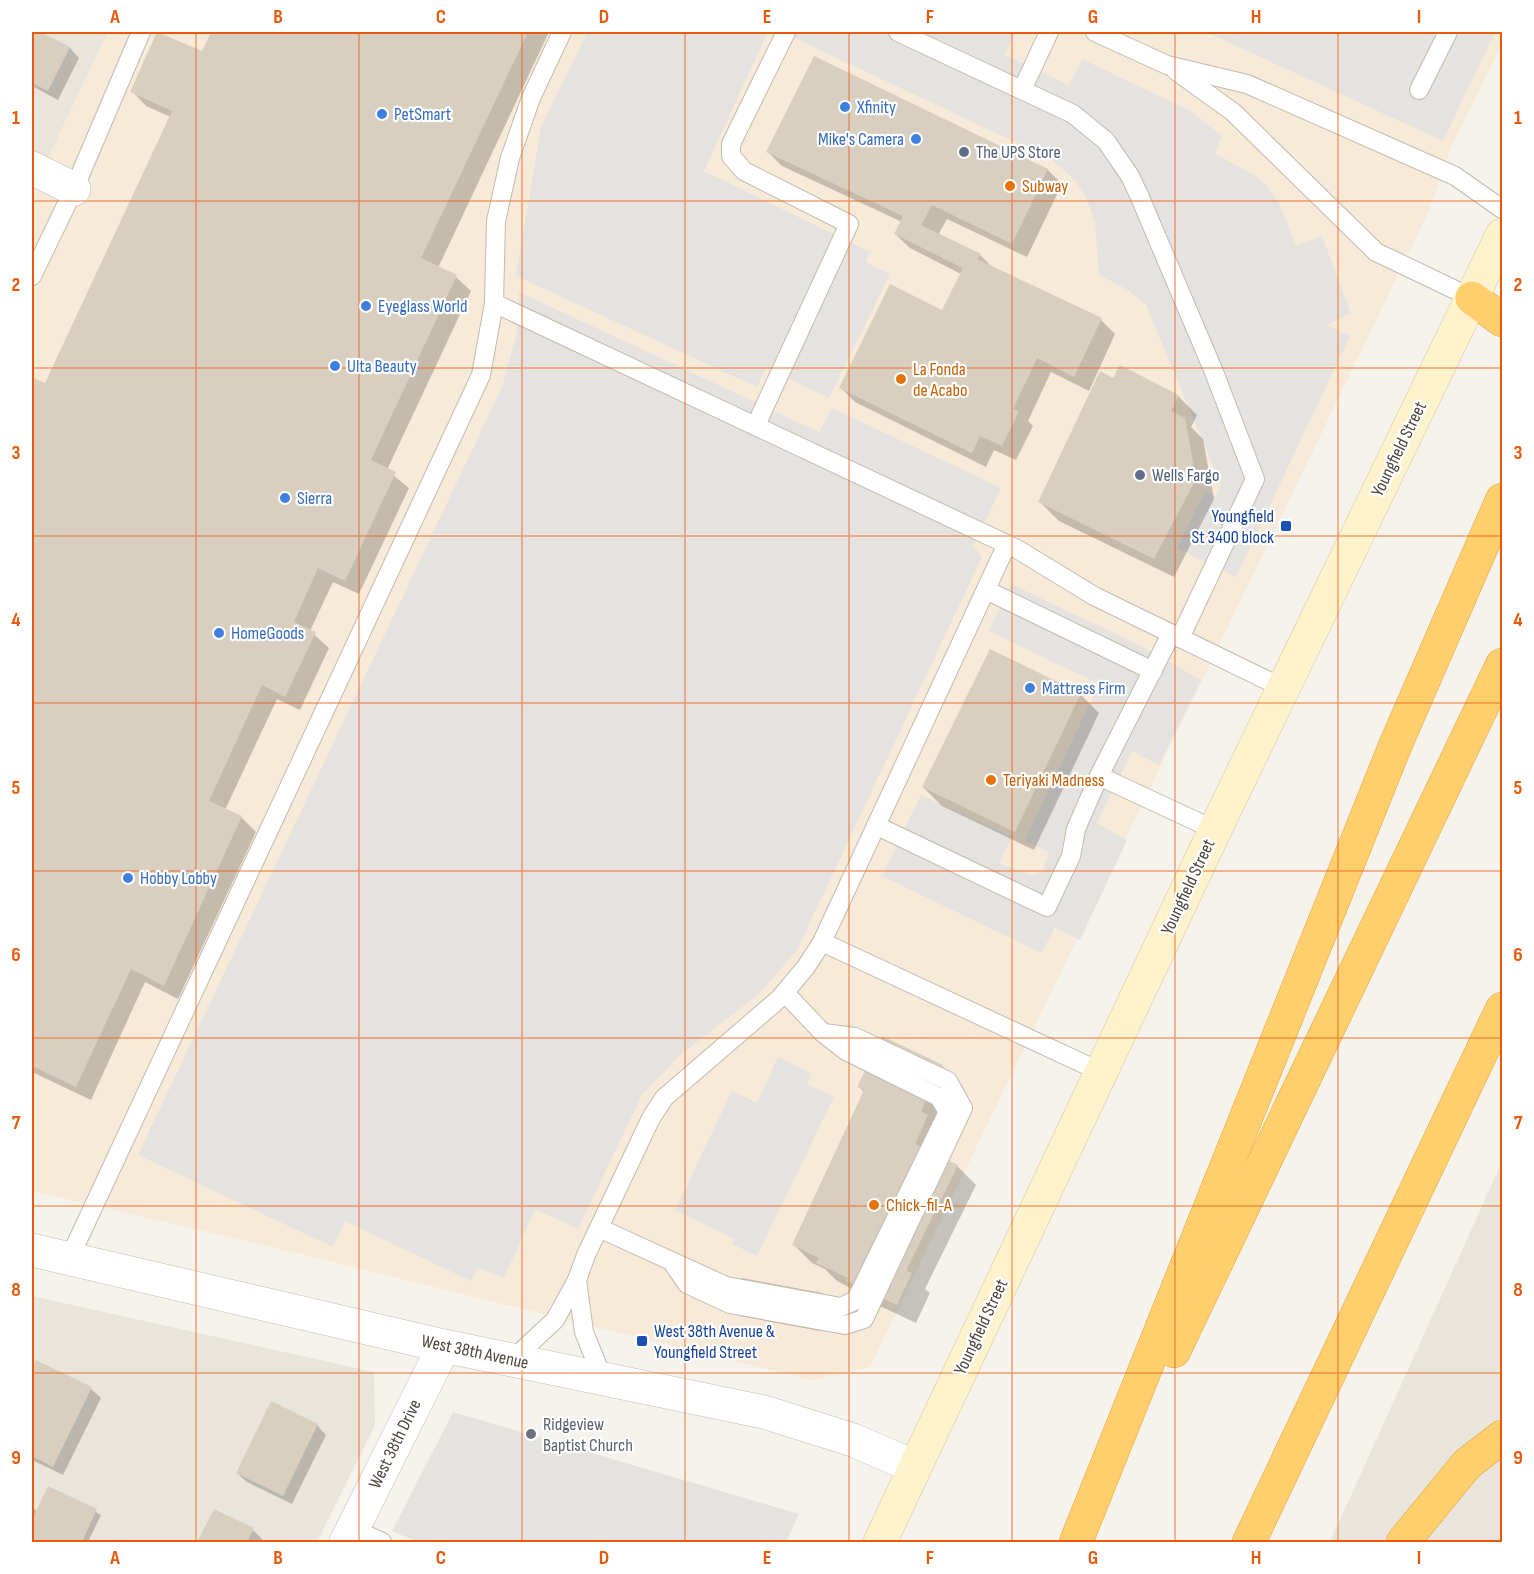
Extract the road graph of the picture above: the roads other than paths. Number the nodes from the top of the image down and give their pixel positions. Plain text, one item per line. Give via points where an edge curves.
1 (141, 32) edge
2 (562, 32) edge
3 (786, 32) edge
4 (898, 32) edge
5 (1049, 32) edge
6 (1095, 32) edge
7 (1448, 32) edge
8 (1167, 65) junction
9 (1022, 90) junction
10 (1419, 90) dead end
11 (32, 168) edge
12 (74, 189) junction
13 (1503, 209) edge
14 (1503, 235) edge
15 (32, 276) edge
16 (1472, 298) junction
17 (494, 303) junction
18 (1503, 320) edge
19 (756, 425) junction
20 (1503, 500) edge
21 (1007, 544) junction
22 (986, 590) junction
23 (1175, 636) junction
24 (1503, 665) edge
25 (1153, 671) junction
26 (1283, 688) junction
27 (1099, 776) junction
28 (878, 825) junction
29 (1215, 830) junction
30 (822, 942) junction
31 (785, 993) junction
32 (1503, 1009) edge
33 (1101, 1072) junction
34 (599, 1228) junction
35 (32, 1250) edge
36 (69, 1258) junction
37 (578, 1280) junction
38 (444, 1346) junction
39 (512, 1360) junction
40 (603, 1379) junction
41 (1503, 1437) edge
42 (915, 1467) junction
43 (349, 1536) edge
44 (382, 1542) edge
45 (880, 1542) edge
46 (1077, 1542) edge
47 (1249, 1542) edge
48 (1403, 1542) edge

1 - 12 lane
2 - 17 lane via 531,98 510,158 496,222
3 - 19 lane via 731,144 731,156 744,171 849,224
4 - 9 lane
5 - 9 lane
6 - 8 lane
7 - 10 lane
8 - 13 lane via 1247,84 1455,176
8 - 16 lane via 1233,112 1376,252
9 - 23 lane via 1091,127 1106,141 1130,176 1255,479
11 - 12 street
12 - 15 lane
14 - 16 main road, Youngfield Street
16 - 18 highway
16 - 26 main road, Youngfield Street
17 - 19 lane
17 - 36 lane via 481,375 473,394
19 - 21 lane
20 - 46 highway via 1395,746
21 - 22 lane
21 - 23 lane via 1094,596
22 - 25 lane
22 - 28 lane
23 - 25 lane
23 - 26 lane
24 - 46 highway via 1182,1335
25 - 27 lane
26 - 29 main road, Youngfield Street
27 - 28 lane via 1076,829 1071,856 1047,907
27 - 29 lane
28 - 30 lane
29 - 33 main road, Youngfield Street
30 - 31 lane
30 - 33 lane
31 - 34 lane via 664,1098
31 - 34 lane via 823,1033 855,1037 948,1081 963,1108 864,1319 845,1325 730,1304 687,1284 671,1261
32 - 47 highway
33 - 42 main road, Youngfield Street
34 - 37 lane
35 - 36 street, West 38th Avenue
36 - 38 street, West 38th Avenue
37 - 39 lane via 550,1328
37 - 40 lane via 584,1332
38 - 39 street, West 38th Avenue
38 - 43 street, West 38th Drive
39 - 40 street, West 38th Avenue
40 - 42 street, West 38th Avenue via 765,1412 853,1440
41 - 48 highway via 1467,1464
42 - 45 main road, Youngfield Street
43 - 44 lane

